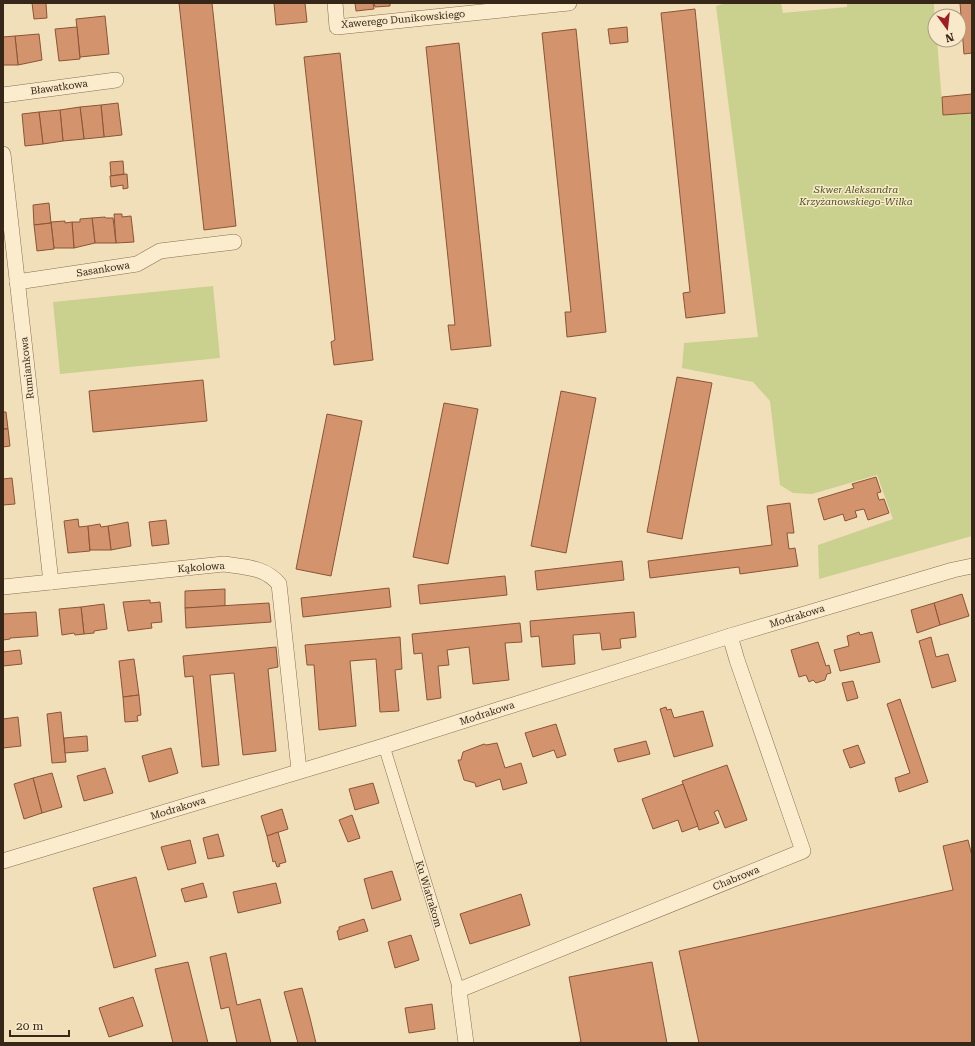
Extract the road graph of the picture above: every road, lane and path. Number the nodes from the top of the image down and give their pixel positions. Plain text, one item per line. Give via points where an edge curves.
1 (335, 3) edge
2 (569, 3) edge
3 (515, 6) edge
4 (116, 80) dead end
5 (3, 95) edge
6 (3, 154) edge
7 (234, 242) dead end
8 (17, 282) junction
9 (972, 566) edge
10 (51, 582) junction
11 (3, 587) edge
12 (730, 636) junction
13 (384, 746) junction
14 (299, 770) junction
15 (3, 861) edge
16 (459, 990) junction
17 (466, 1043) edge

1 - 3 street, Xawerego Dunikowskiego via 337,27
2 - 3 street, Xawerego Dunikowskiego
4 - 5 street, Bławatkowa
6 - 8 street, Rumiankowa
7 - 8 street, Sasankowa via 160,251 137,264
8 - 10 street, Rumiankowa
9 - 12 street, Modrakowa
10 - 11 street, Kąkolowa
10 - 14 street, Kąkolowa via 224,564 256,569 272,575 280,592
12 - 13 street, Modrakowa
12 - 16 street, Chabrowa via 803,851
13 - 14 street, Modrakowa
13 - 16 street, Ku Wiatrakom
14 - 15 street, Modrakowa
16 - 17 street, Ku Wiatrakom

